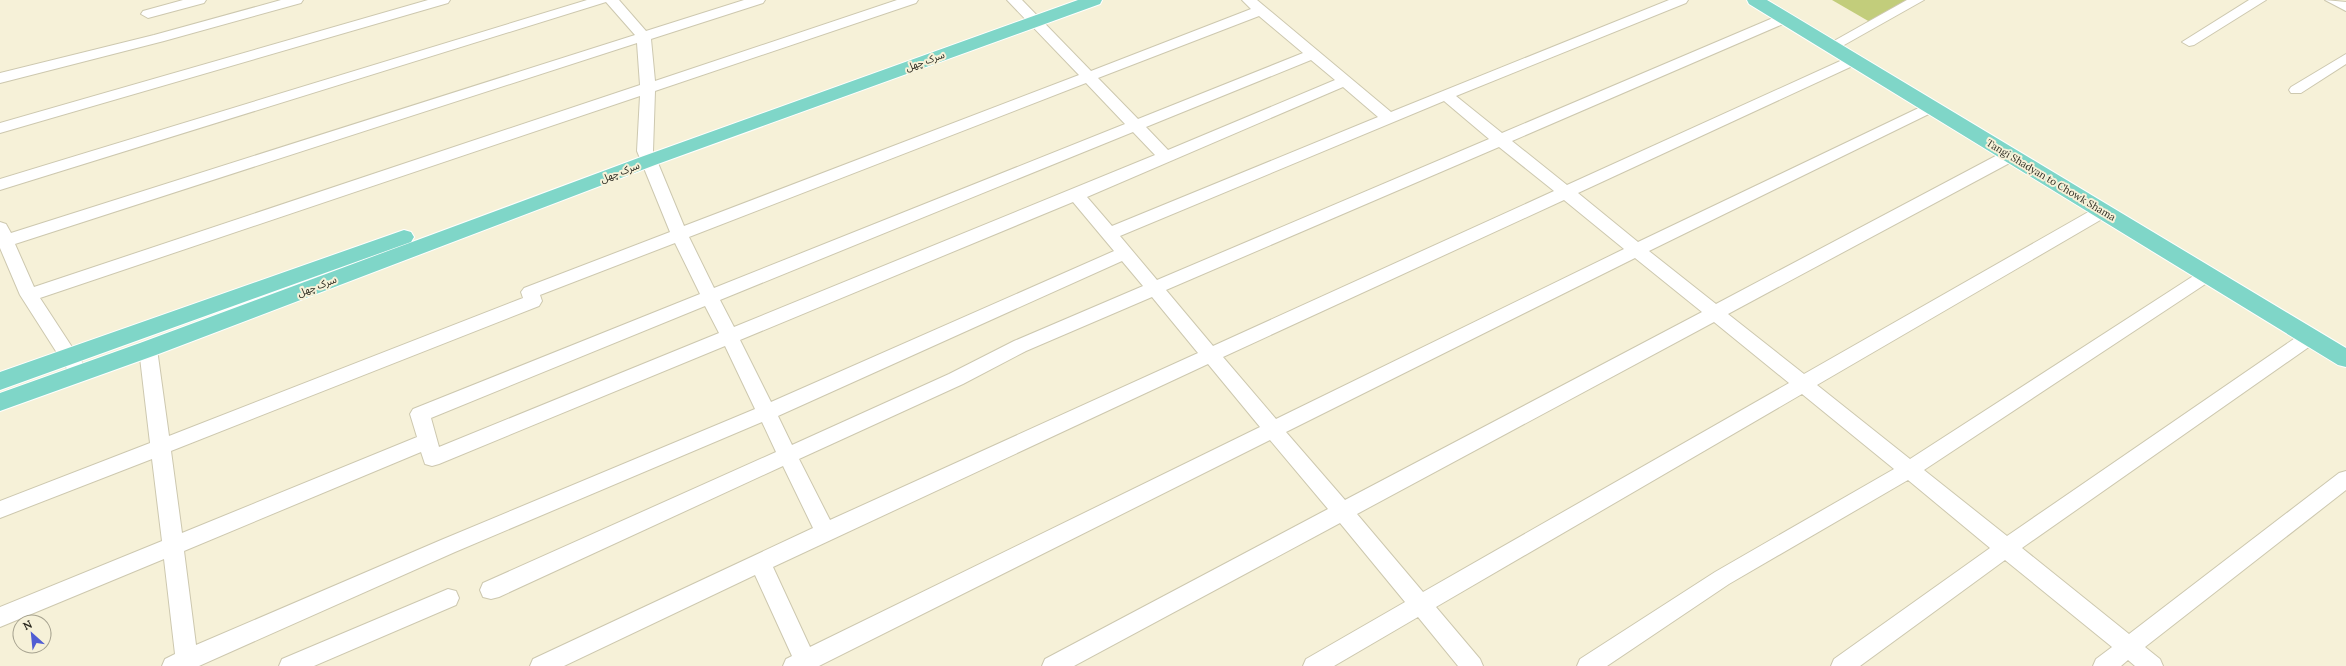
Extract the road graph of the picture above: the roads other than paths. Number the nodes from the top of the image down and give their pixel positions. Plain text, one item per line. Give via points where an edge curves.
1 (199, 0) edge
2 (296, 0) edge
3 (443, 0) edge
4 (601, 0) edge
5 (612, 0) edge
6 (758, 0) edge
7 (911, 0) edge
8 (1066, 0) edge
9 (1094, 0) edge
10 (1682, 0) edge
11 (1755, 0) edge
12 (1917, 0) edge
13 (2259, 0) edge
14 (2332, 0) edge
15 (1256, 5) edge
16 (2346, 7) edge
17 (1026, 12) edge
18 (148, 14) dead end
19 (1785, 18) junction
20 (644, 37) junction
21 (2189, 42) dead end
22 (1832, 46) junction
23 (1313, 54) junction
24 (2346, 58) edge
25 (1854, 60) junction
26 (0, 78) edge
27 (1090, 78) junction
28 (1346, 81) junction
29 (648, 87) junction
30 (2296, 90) dead end
31 (1445, 95) junction
32 (1932, 108) junction
33 (1389, 118) junction
34 (1136, 126) junction
35 (0, 128) edge
36 (1500, 140) junction
37 (2011, 155) junction
38 (647, 156) junction
39 (1166, 157) junction
40 (0, 185) edge
41 (1565, 193) junction
42 (1076, 195) junction
43 (2103, 211) junction
44 (3, 234) edge
45 (679, 234) junction
46 (1109, 234) junction
47 (1636, 250) junction
48 (1125, 253) junction
49 (6, 259) edge
50 (2207, 275) junction
51 (1155, 289) junction
52 (29, 295) junction
53 (710, 297) junction
54 (1714, 313) junction
55 (730, 337) junction
56 (2310, 337) junction
57 (148, 349) junction
58 (1212, 356) junction
59 (2346, 359) edge
60 (75, 365) junction
61 (0, 381) edge
62 (1803, 385) junction
63 (0, 402) edge
64 (767, 412) junction
65 (1273, 429) junction
66 (428, 441) junction
67 (160, 448) junction
68 (788, 455) junction
69 (1908, 470) junction
70 (2346, 479) edge
71 (0, 510) edge
72 (1343, 513) junction
73 (825, 532) junction
74 (173, 545) junction
75 (2006, 548) junction
76 (760, 562) junction
77 (491, 590) dead end
78 (448, 598) dead end
79 (1420, 604) junction
80 (0, 617) edge
81 (2128, 647) junction
82 (183, 664) edge
83 (802, 664) edge
84 (290, 666) edge
85 (541, 666) edge
86 (1053, 666) edge
87 (1314, 666) edge
88 (1472, 666) edge
89 (1588, 666) edge
90 (1842, 666) edge
91 (2104, 666) edge
92 (2152, 666) edge

1 - 18 street
2 - 26 street via 160,38
3 - 35 street
4 - 40 street
5 - 20 street
6 - 20 street
7 - 29 street
8 - 17 main road
9 - 17 main road
10 - 31 street
11 - 19 main road, Tangi Shadyan to Chowk Shama
12 - 22 street
13 - 21 street
14 - 16 street
15 - 23 street
15 - 27 street
17 - 27 street
17 - 38 main road
19 - 22 main road, Tangi Shadyan to Chowk Shama
19 - 36 street
20 - 29 street
20 - 44 street
22 - 25 main road, Tangi Shadyan to Chowk Shama
23 - 28 street
23 - 34 street
24 - 30 street
25 - 32 main road, Tangi Shadyan to Chowk Shama
25 - 41 street
27 - 34 street
27 - 45 street
28 - 33 street
28 - 39 street
29 - 38 street
29 - 52 street
31 - 33 street
31 - 36 street
32 - 37 main road, Tangi Shadyan to Chowk Shama
32 - 47 street
33 - 46 street
34 - 39 street
34 - 53 street
36 - 41 street
36 - 51 street
37 - 43 main road, Tangi Shadyan to Chowk Shama
37 - 54 street
38 - 45 street
38 - 57 main road, سرک چهل
38 - 60 main road
39 - 42 street
41 - 47 street
41 - 58 street
42 - 46 street
42 - 55 street
43 - 50 main road, Tangi Shadyan to Chowk Shama
43 - 62 street
44 - 49 street
45 - 53 street
45 - 67 street via 530,292 533,301
46 - 48 street
47 - 54 street
47 - 65 street
48 - 51 street
48 - 64 street
49 - 52 street
50 - 56 main road, Tangi Shadyan to Chowk Shama
50 - 69 street
51 - 58 street
51 - 68 street via 1020,346 956,380
52 - 60 street
53 - 55 street
53 - 66 street via 420,414
54 - 62 street
54 - 72 street
55 - 64 street
55 - 66 street via 432,458
56 - 59 main road, Tangi Shadyan to Chowk Shama
56 - 75 street
57 - 60 main road, سرک چهل
57 - 67 street
58 - 65 street
58 - 73 street
60 - 61 main road
60 - 63 main road
62 - 69 street
62 - 79 street
64 - 68 street
64 - 82 street via 441,550
65 - 72 street
65 - 83 street
66 - 74 street
67 - 71 street
67 - 74 street
68 - 73 street
68 - 77 street
69 - 75 street
69 - 89 street via 1722,578
70 - 81 street
72 - 79 street
72 - 86 street
73 - 76 street
74 - 80 street
74 - 82 street
75 - 81 street
75 - 90 street
76 - 83 street
76 - 85 street
78 - 84 street
79 - 87 street
79 - 88 street
81 - 91 street
81 - 92 street

